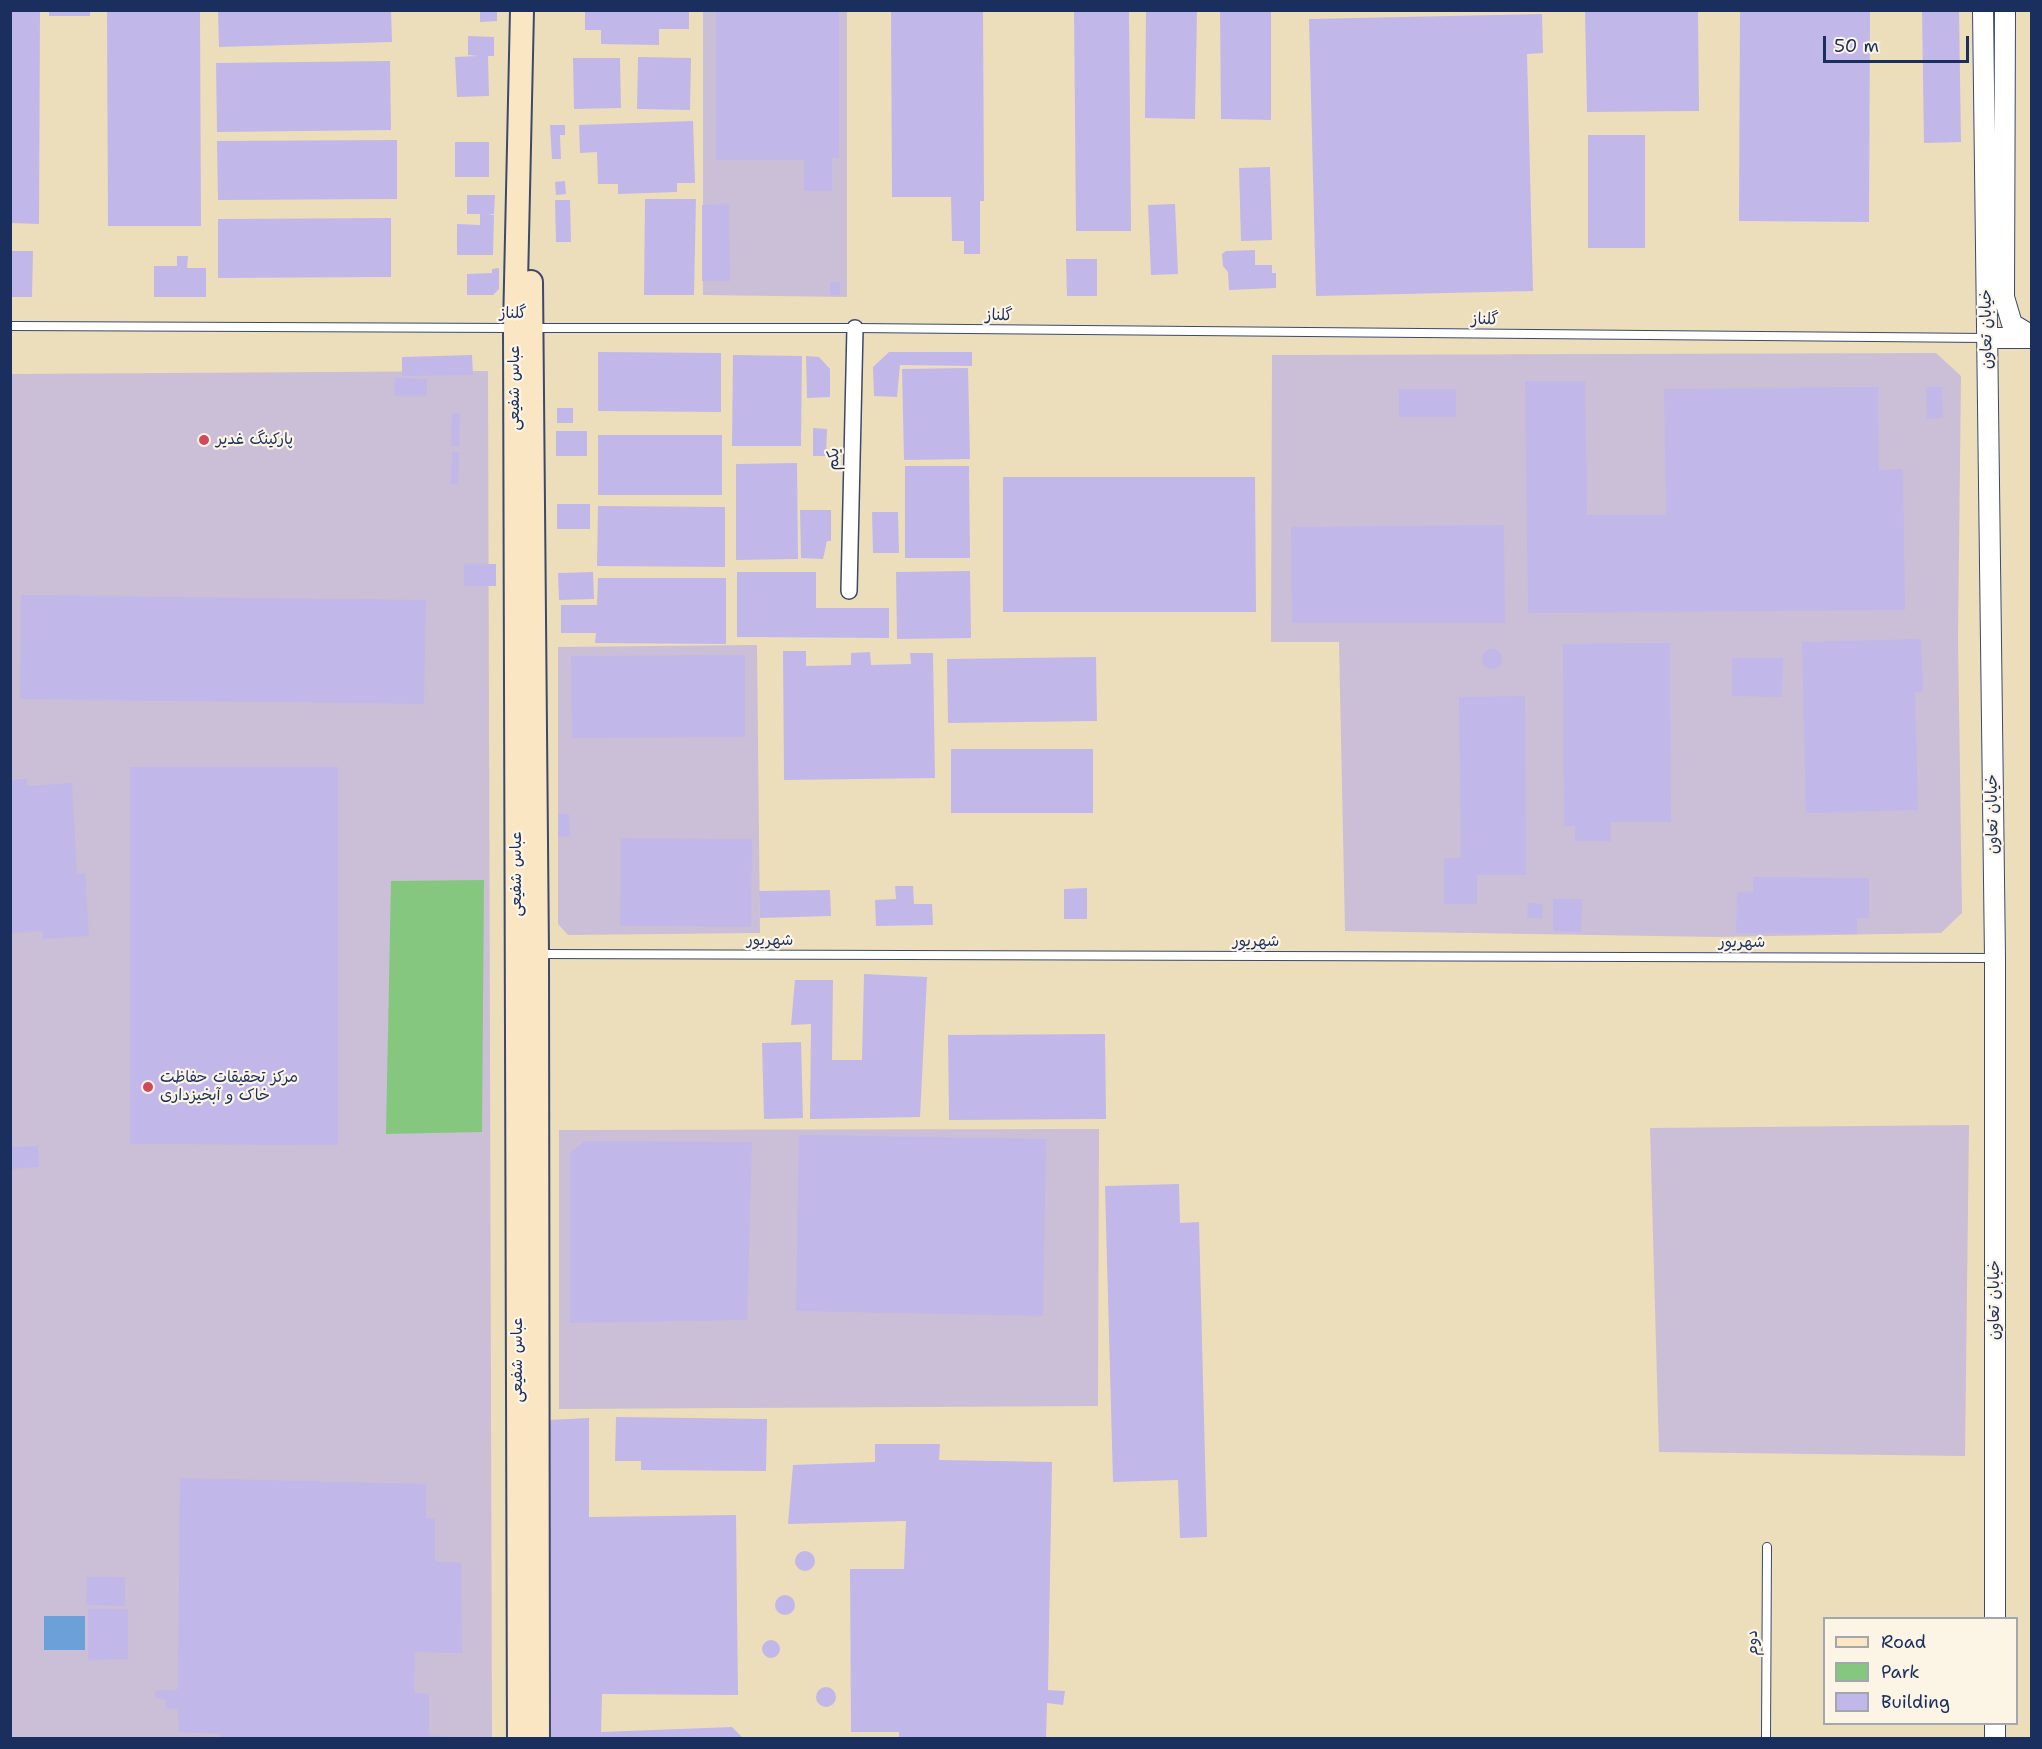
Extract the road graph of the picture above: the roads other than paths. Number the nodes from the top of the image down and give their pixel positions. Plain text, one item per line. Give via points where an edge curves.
1 (522, 10) edge
2 (535, 10) edge
3 (1983, 10) edge
4 (2005, 10) edge
5 (10, 326) edge
6 (522, 328) junction
7 (855, 328) junction
8 (2031, 337) edge
9 (1987, 338) junction
10 (849, 591) dead end
11 (527, 954) junction
12 (1995, 958) junction
13 (1767, 1547) dead end
14 (1995, 1617) edge
15 (519, 1738) edge
16 (538, 1738) edge
17 (1766, 1738) edge

1 - 6 main road, عباس شفیعی
2 - 6 main road, عباس شفیعی
3 - 9 street, خیابان تعاون
4 - 8 street, خیابان تعاون via 2004,297 2012,324
5 - 6 lane, گلناز
6 - 7 lane, گلناز
6 - 11 main road, عباس شفیعی
7 - 9 lane, گلناز
7 - 10 street, یکم
8 - 9 street
9 - 12 street, خیابان تعاون
11 - 12 lane, شهریور
11 - 15 main road, عباس شفیعی
11 - 16 main road, عباس شفیعی
12 - 14 street, خیابان تعاون
13 - 17 lane, دوم

